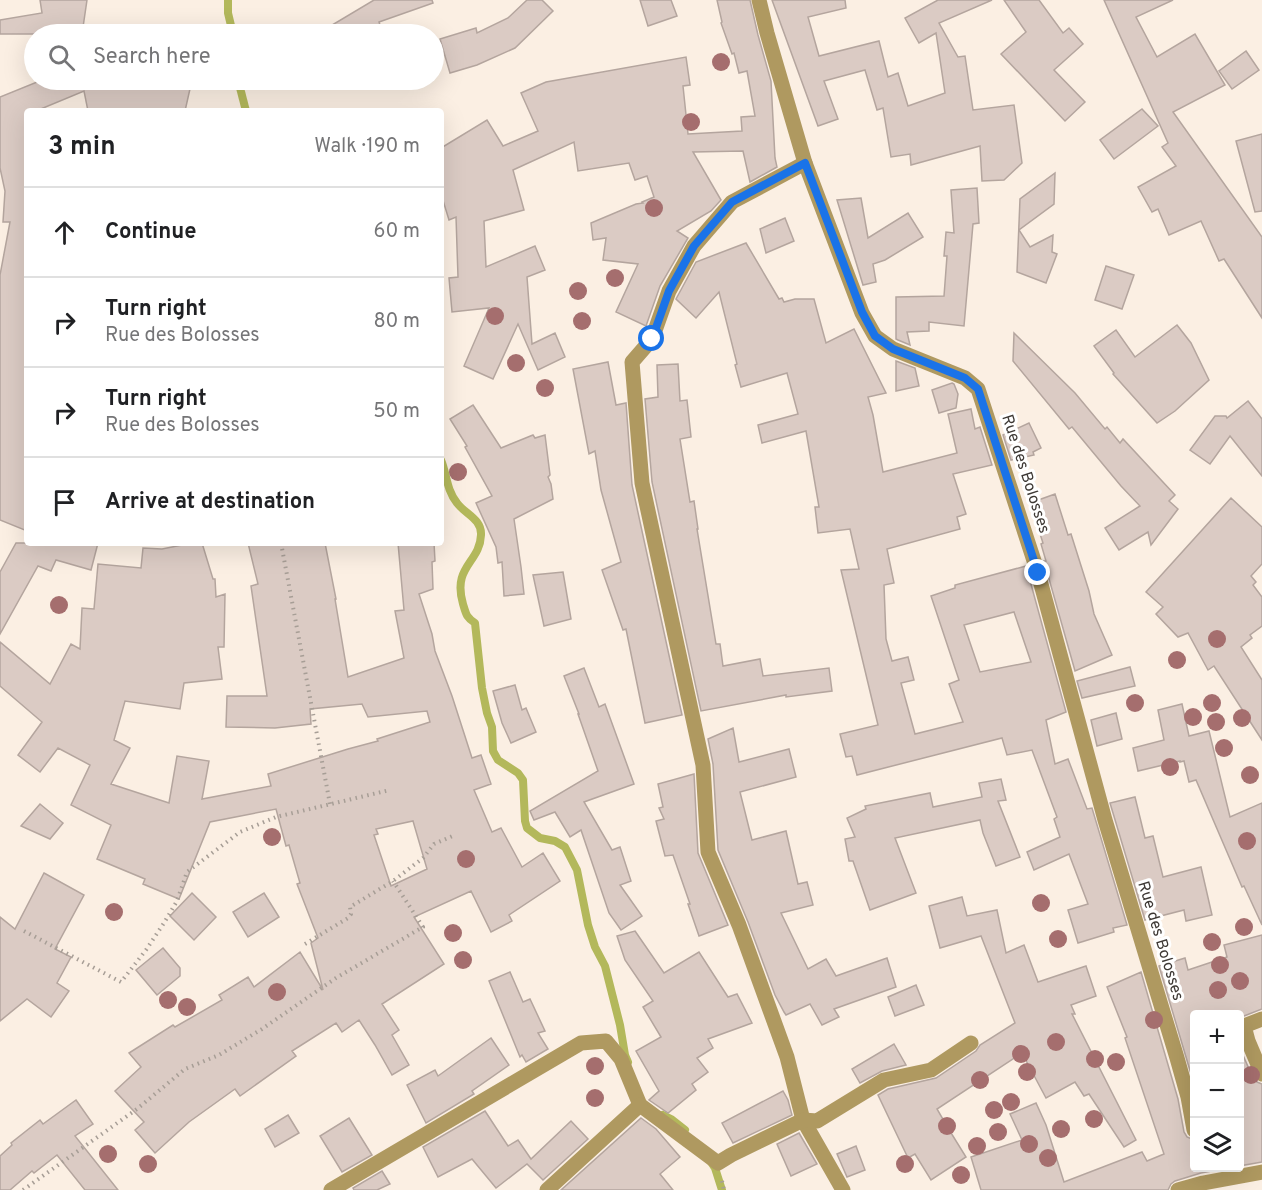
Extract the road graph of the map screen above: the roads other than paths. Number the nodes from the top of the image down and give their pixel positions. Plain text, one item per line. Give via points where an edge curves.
1 (759, 0) edge
2 (805, 163) junction
3 (1262, 1019) edge
4 (971, 1043) dead end
5 (1262, 1074) edge
6 (640, 1105) junction
7 (1192, 1118) edge
8 (803, 1120) junction
9 (1202, 1172) edge
10 (1262, 1172) edge
11 (1203, 1183) junction
12 (331, 1190) edge
13 (547, 1190) edge
14 (843, 1190) edge
15 (1178, 1190) edge

1 - 2 street, Rue des Bolosses
2 - 7 street, Rue des Bolosses via 862,312 875,336 893,349 965,378 978,389 1038,573
2 - 8 street via 732,202 694,246 669,291 652,339 632,362 642,483 703,765 708,852 787,1057
3 - 5 street via 1244,1026
4 - 8 street via 932,1070 884,1080 818,1121
6 - 8 street via 718,1163
6 - 12 street via 621,1059 606,1041 581,1043
6 - 13 street
8 - 14 street
9 - 11 street
10 - 11 street
11 - 15 street

